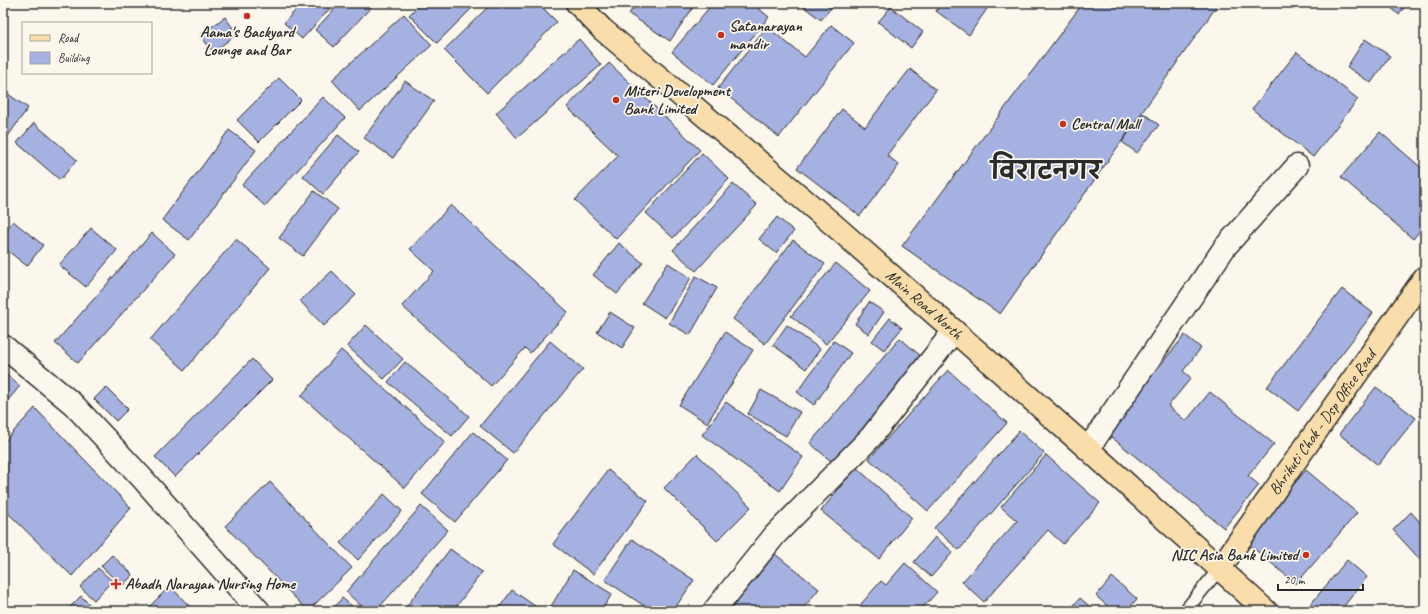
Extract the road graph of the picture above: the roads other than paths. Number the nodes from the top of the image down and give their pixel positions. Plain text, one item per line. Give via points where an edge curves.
1 (577, 3) edge
2 (1297, 166) dead end
3 (1425, 277) edge
4 (954, 331) junction
5 (3, 346) edge
6 (1088, 449) junction
7 (1220, 568) junction
8 (259, 611) edge
9 (714, 611) edge
10 (1186, 611) edge
11 (1266, 611) edge

1 - 4 main road, Main Road North via 602,29 835,226
2 - 6 street via 1225,247
3 - 7 main road, Bhrikuti Chok - Dsp Office Road
4 - 6 main road, Main Road North
4 - 9 street via 871,437 775,535
5 - 8 street via 73,404
6 - 7 main road, Main Road North
7 - 10 lane
7 - 11 main road, Main Road North

